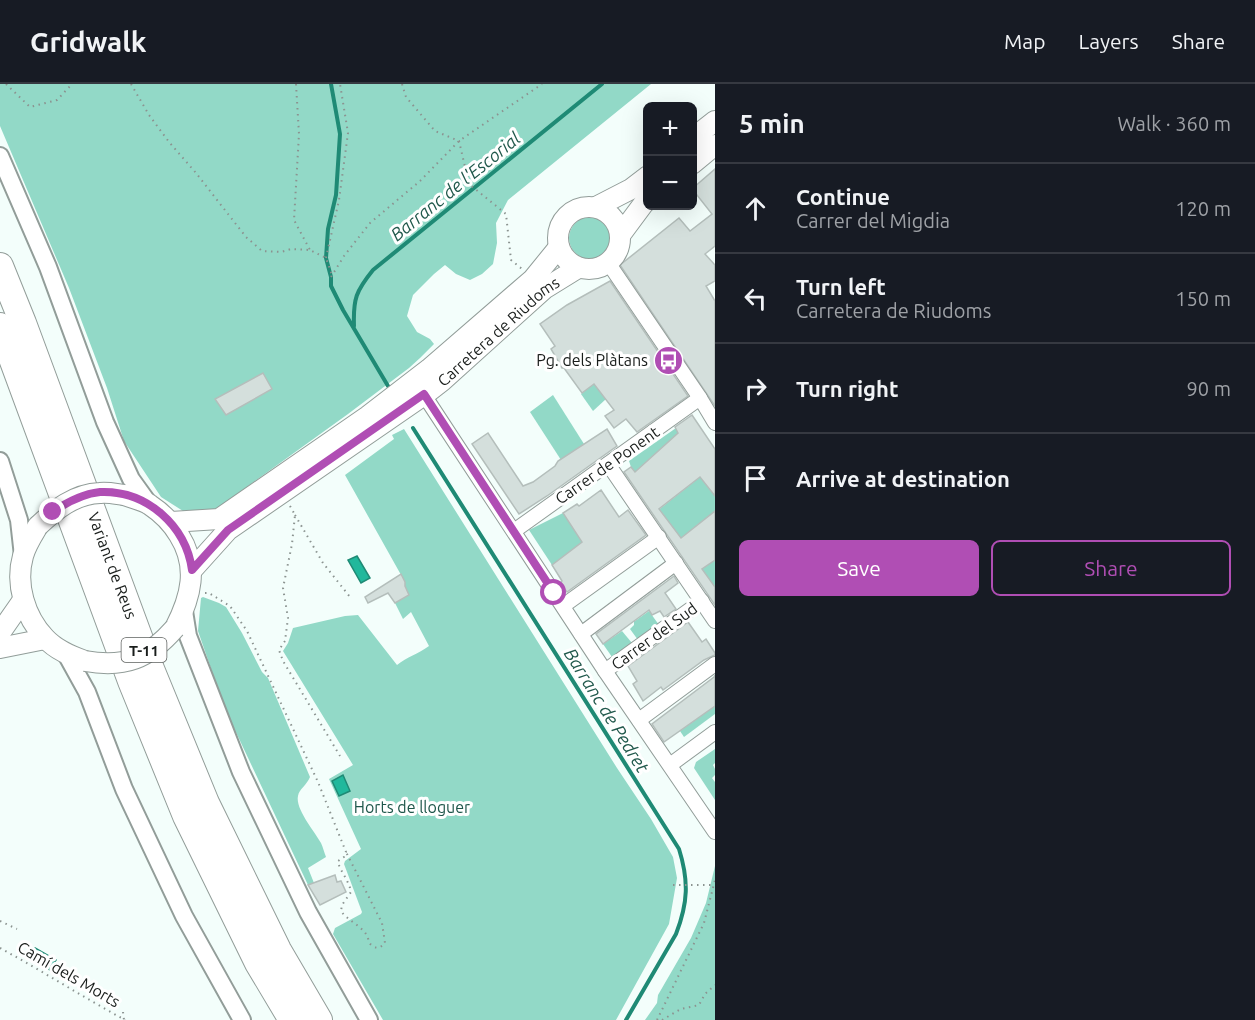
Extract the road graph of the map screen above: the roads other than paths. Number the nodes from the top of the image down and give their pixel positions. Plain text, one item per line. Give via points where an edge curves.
1 (715, 121) edge
2 (697, 136) edge
3 (715, 145) edge
4 (0, 156) edge
5 (697, 161) edge
6 (643, 180) edge
7 (643, 205) edge
8 (596, 207) junction
9 (621, 234) junction
10 (559, 247) junction
11 (609, 264) junction
12 (0, 266) edge
13 (578, 268) junction
14 (0, 326) edge
15 (424, 394) junction
16 (700, 399) junction
17 (715, 423) edge
18 (0, 461) edge
19 (608, 464) junction
20 (149, 504) junction
21 (171, 522) junction
22 (514, 531) junction
23 (658, 537) junction
24 (23, 556) junction
25 (676, 563) junction
26 (192, 570) junction
27 (23, 600) junction
28 (702, 601) junction
29 (563, 606) junction
30 (180, 620) junction
31 (715, 621) edge
32 (0, 633) edge
33 (581, 634) junction
34 (45, 639) junction
35 (0, 648) edge
36 (66, 654) junction
37 (715, 664) edge
38 (605, 671) junction
39 (639, 720) junction
40 (715, 732) edge
41 (670, 765) junction
42 (715, 832) edge
43 (242, 1020) edge
44 (292, 1020) edge
45 (319, 1020) edge
46 (369, 1020) edge

1 - 2 main road
3 - 5 main road
4 - 20 street via 48,267 105,422 130,479
6 - 8 main road
7 - 9 main road
8 - 9 main road via 611,215
8 - 10 main road via 577,209 568,215 558,234
9 - 11 main road via 621,245
10 - 13 main road
10 - 21 main road, Carretera de Riudoms via 533,279 369,416 219,519
11 - 13 main road via 596,270
11 - 16 street
12 - 45 highway, Variant de Reus / T-11 via 151,669 206,803 278,950
13 - 15 main road, Carretera de Riudoms via 544,289
14 - 44 highway, Variant de Reus / T-11 via 131,681 186,816 258,963
15 - 22 street
15 - 26 main road, Carretera de Riudoms via 228,530
16 - 17 street
16 - 19 street, Carrer de Ponent
18 - 24 street via 19,520
19 - 22 street, Carrer de Ponent
19 - 23 street
20 - 21 main road
20 - 24 main road, bridge via 124,495 84,495 53,512 38,526
21 - 26 main road via 184,543
22 - 29 street
23 - 25 street
23 - 29 street
24 - 27 main road
25 - 28 street
25 - 33 street
26 - 30 main road via 190,592
27 - 32 main road
27 - 34 main road
28 - 31 street
28 - 38 street, Carrer del Sud
29 - 33 street
30 - 36 main road, bridge via 167,639 136,659 104,664
30 - 46 street via 241,772 308,912
33 - 38 street
34 - 35 main road
34 - 36 main road
36 - 43 street via 87,692 123,789 183,916
37 - 39 street
38 - 39 street
39 - 41 street
40 - 41 street
41 - 42 street

